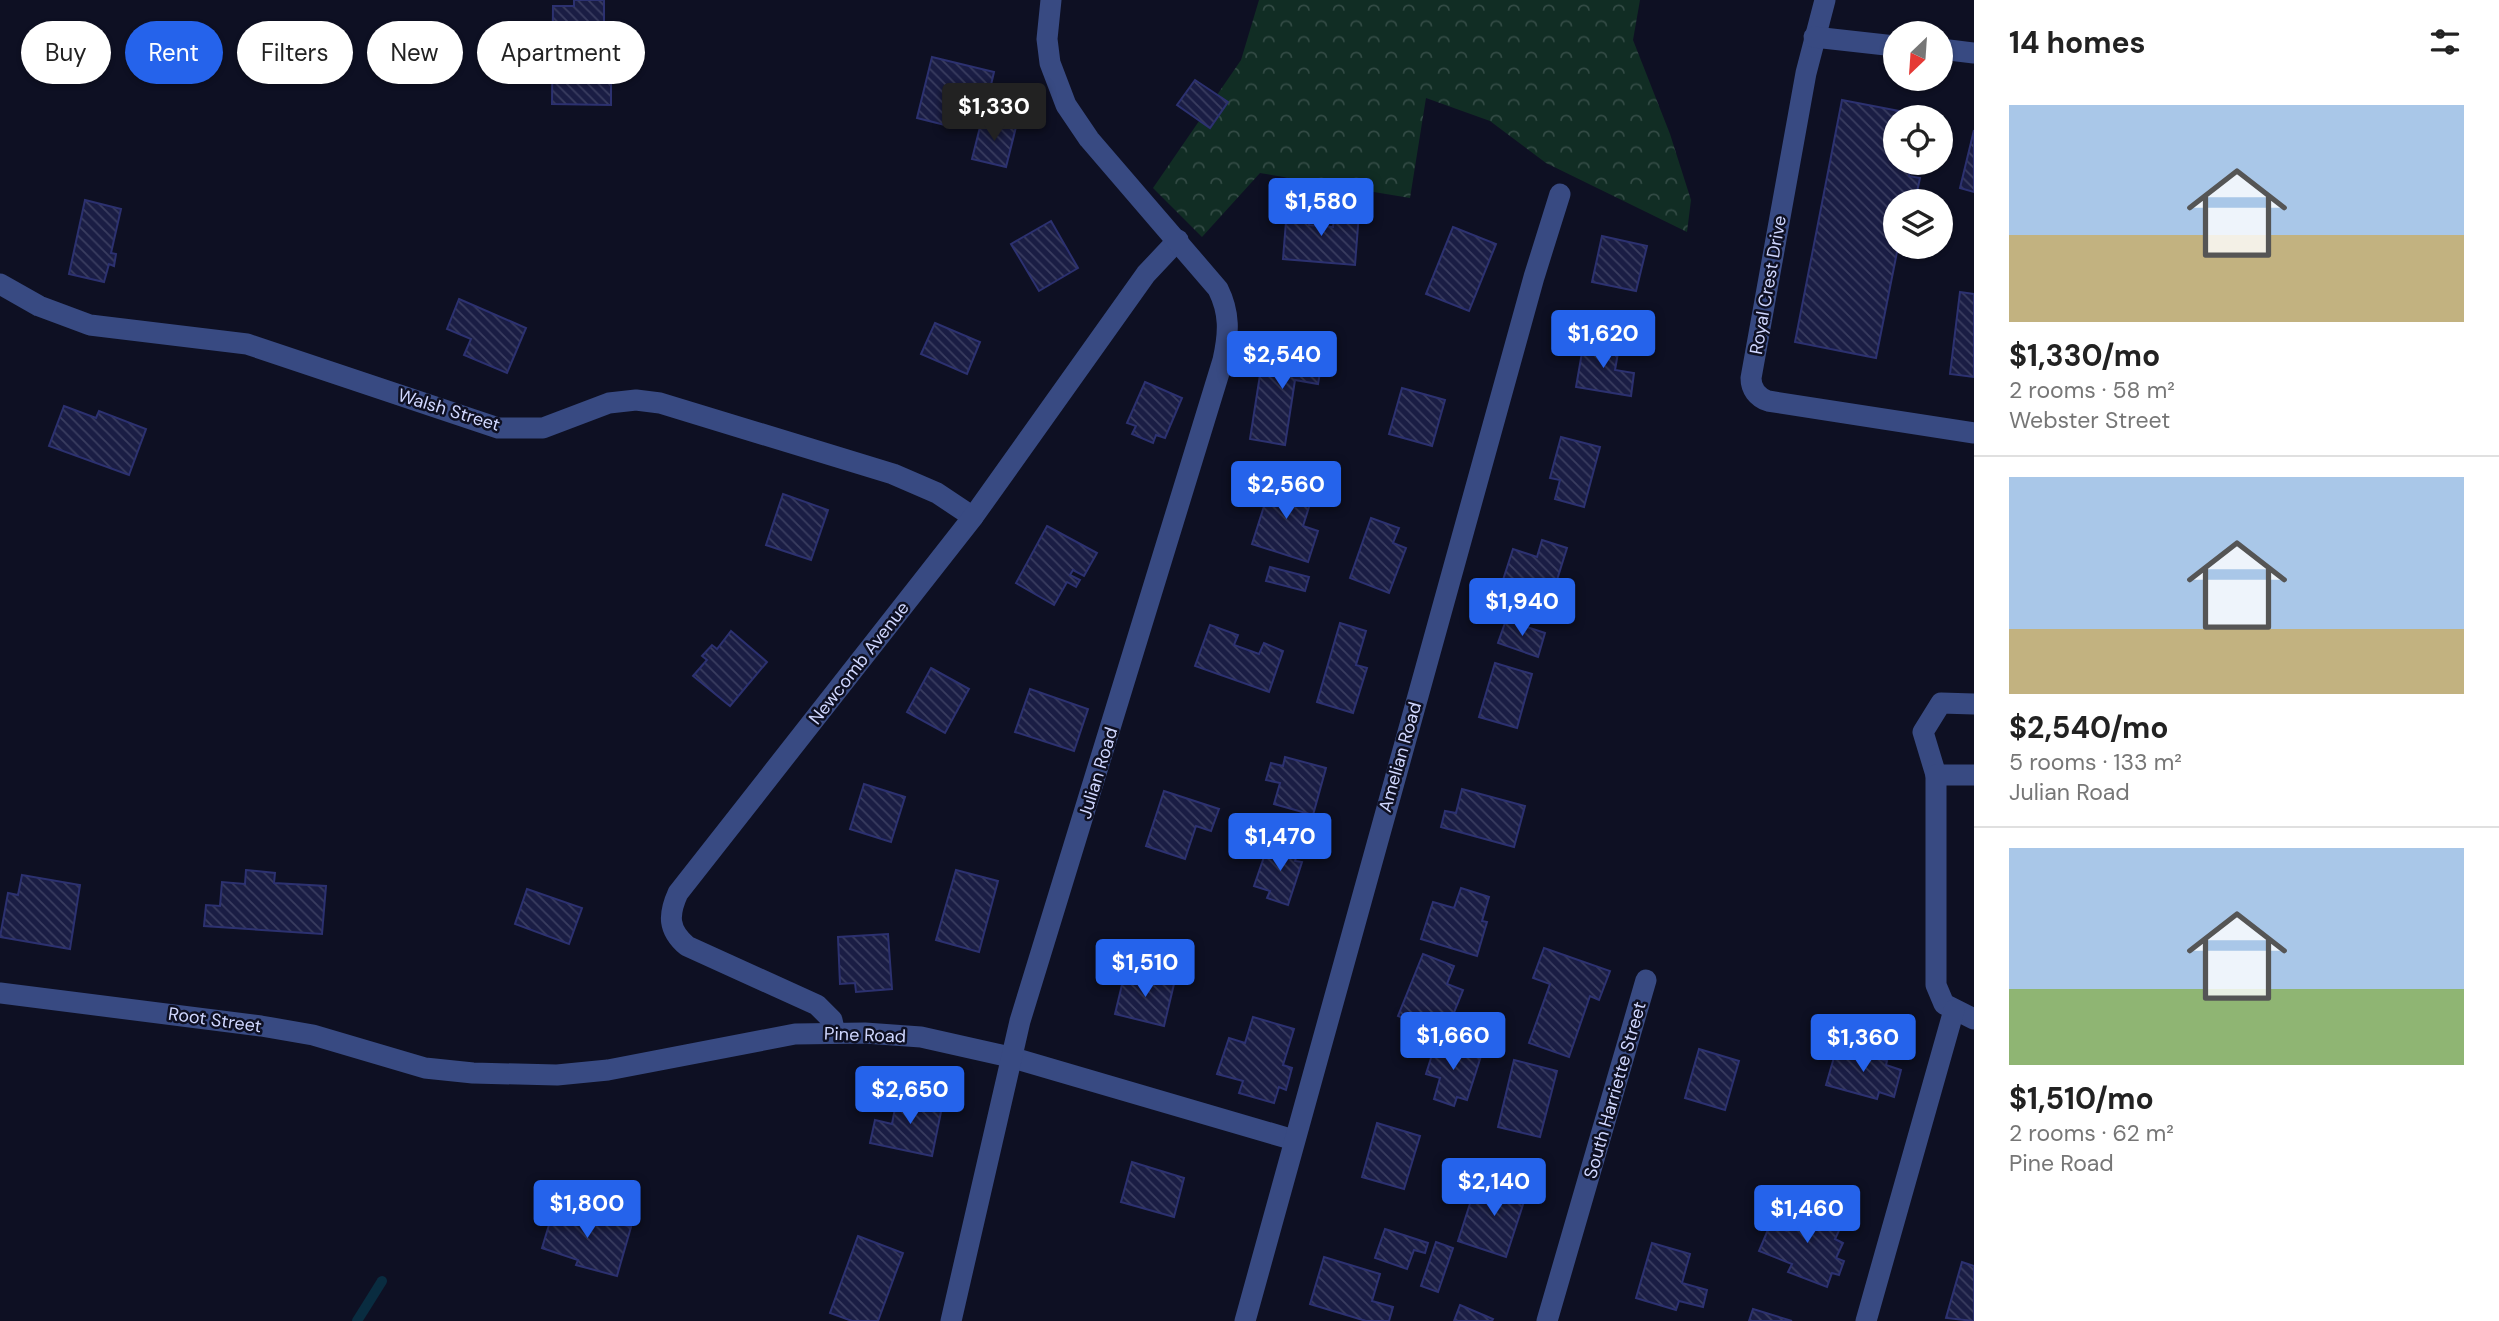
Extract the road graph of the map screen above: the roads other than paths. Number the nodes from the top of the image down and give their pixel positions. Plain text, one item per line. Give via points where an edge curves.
1 (1051, 0) edge
2 (1825, 0) edge
3 (1814, 37) junction
4 (1883, 45) edge
5 (1953, 50) edge
6 (1974, 53) edge
7 (1560, 194) dead end
8 (1178, 240) junction
9 (0, 284) edge
10 (1974, 433) edge
11 (972, 517) junction
12 (1974, 704) edge
13 (1936, 775) junction
14 (1974, 775) edge
15 (1646, 979) dead end
16 (0, 993) edge
17 (1954, 1010) junction
18 (1974, 1019) edge
19 (835, 1033) junction
20 (1010, 1057) junction
21 (425, 1068) joint
22 (1294, 1140) junction
23 (951, 1321) edge
24 (1245, 1321) edge
25 (1547, 1321) edge
26 (1866, 1321) edge

1 - 8 street, Julian Road via 1050,64 1066,105 1089,139
2 - 3 street
3 - 4 street
3 - 10 street, Royal Crest Drive via 1752,388 1768,401
5 - 6 street
7 - 22 street, Amelian Road
8 - 11 street, Newcomb Avenue via 1146,274
8 - 20 street, Julian Road via 1226,305 1227,341
9 - 11 street, Walsh Street via 38,306 90,325 247,344 498,428 543,428 609,403 660,402 893,474 937,493
11 - 19 street, Newcomb Avenue via 671,908 670,924 687,946 817,1005 832,1020
12 - 13 street via 1941,703 1923,732
13 - 14 street
13 - 17 street via 1936,985 1938,995
15 - 25 street, South Harriette Street
16 - 21 street, Root Street via 313,1035
17 - 18 street
17 - 26 street
19 - 20 street, Pine Road via 921,1037
19 - 21 street, Pine Road via 796,1034 608,1070 557,1075
20 - 22 street, Pine Road
20 - 23 street, Julian Road
22 - 24 street, Amelian Road

